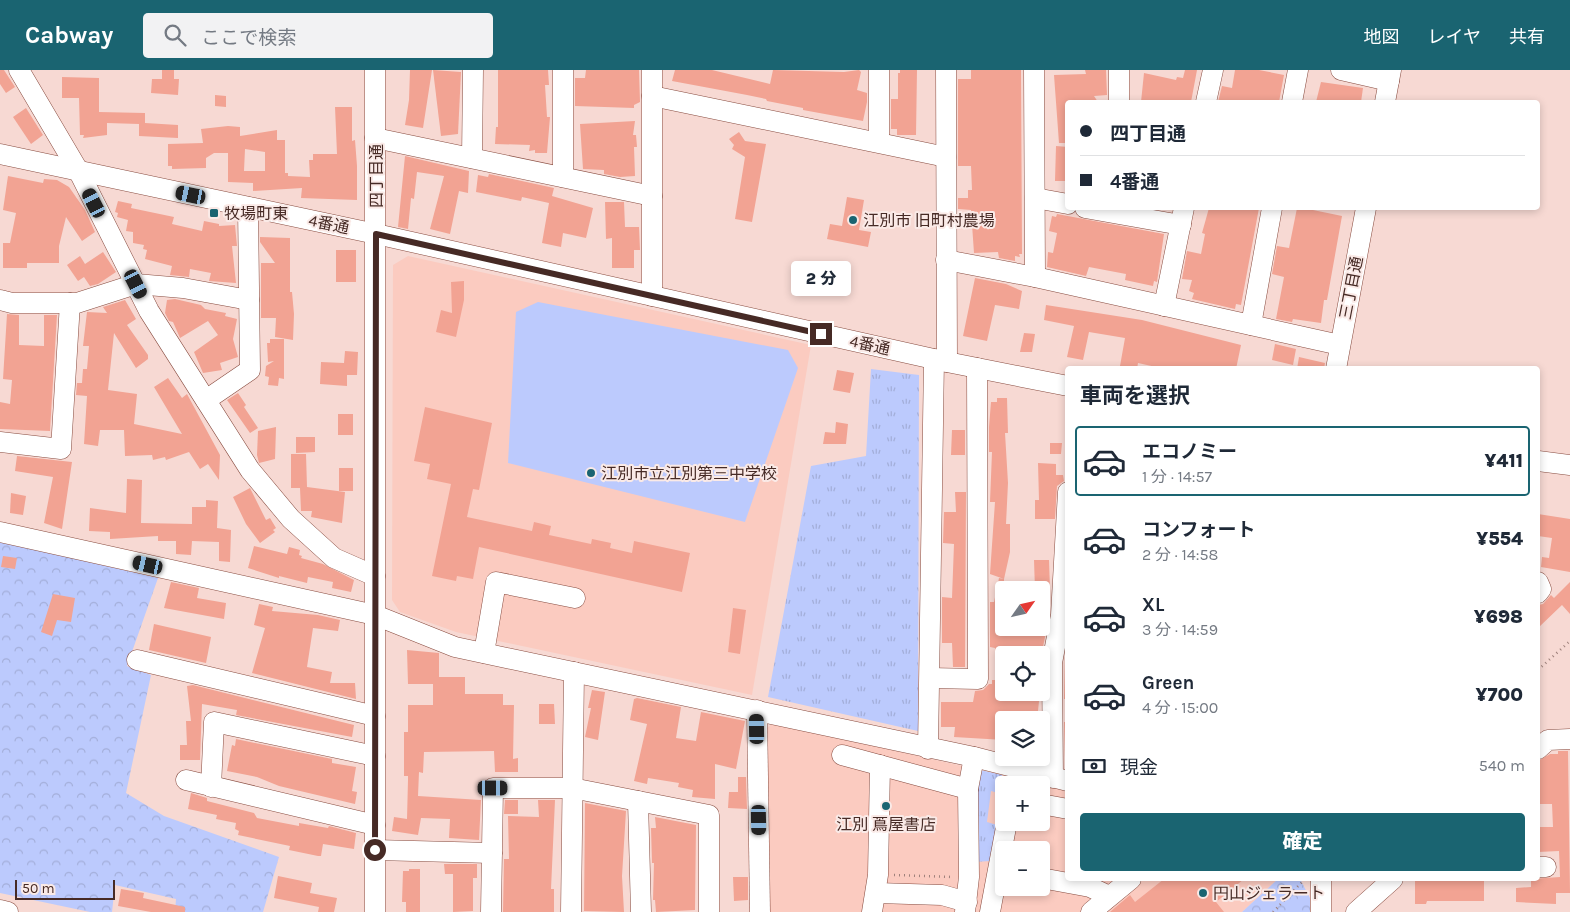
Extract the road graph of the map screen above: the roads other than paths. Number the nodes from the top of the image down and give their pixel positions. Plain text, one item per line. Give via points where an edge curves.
1 (19, 70) edge
2 (375, 70) edge
3 (473, 70) edge
4 (563, 70) edge
5 (652, 70) edge
6 (879, 70) edge
7 (946, 70) edge
8 (1034, 70) edge
9 (1119, 70) edge
10 (1213, 70) edge
11 (1298, 70) edge
12 (1341, 70) edge
13 (1390, 75) edge
14 (652, 96) junction
15 (1119, 100) edge
16 (1206, 100) edge
17 (1292, 100) edge
18 (1385, 100) edge
19 (375, 138) junction
20 (879, 142) junction
21 (0, 154) edge
22 (946, 157) junction
23 (472, 158) junction
24 (78, 170) junction
25 (562, 177) junction
26 (652, 196) junction
27 (1035, 198) junction
28 (1065, 203) edge
29 (248, 207) junction
30 (1272, 210) edge
31 (1366, 210) edge
32 (1120, 211) edge
33 (1182, 216) edge
34 (376, 234) junction
35 (946, 260) junction
36 (1036, 277) junction
37 (136, 284) junction
38 (652, 296) junction
39 (0, 300) edge
40 (249, 300) junction
41 (70, 303) junction
42 (1164, 306) junction
43 (1250, 325) junction
44 (1340, 345) junction
45 (940, 361) junction
46 (1336, 366) edge
47 (977, 368) junction
48 (1065, 385) edge
49 (206, 400) junction
50 (0, 442) edge
51 (1540, 461) edge
52 (1570, 465) edge
53 (0, 532) edge
54 (1065, 545) edge
55 (375, 576) junction
56 (575, 598) dead end
57 (375, 615) junction
58 (484, 653) junction
59 (137, 660) dead end
60 (574, 672) junction
61 (930, 678) junction
62 (757, 710) junction
63 (375, 716) junction
64 (1570, 739) edge
65 (1540, 747) edge
66 (928, 749) junction
67 (842, 755) dead end
68 (375, 756) junction
69 (974, 757) junction
70 (880, 766) junction
71 (1060, 779) edge
72 (186, 780) dead end
73 (211, 786) junction
74 (572, 788) junction
75 (968, 789) junction
76 (638, 801) junction
77 (1050, 806) edge
78 (1065, 808) edge
79 (375, 825) junction
80 (375, 850) junction
81 (492, 853) junction
82 (995, 872) edge
83 (969, 875) junction
84 (1050, 880) edge
85 (1128, 881) edge
86 (1321, 881) edge
87 (1391, 881) edge
88 (995, 892) edge
89 (875, 893) edge
90 (1109, 896) junction
91 (966, 907) edge
92 (0, 910) edge
93 (8, 912) edge
94 (375, 912) edge
95 (491, 912) edge
96 (571, 912) edge
97 (641, 912) edge
98 (709, 912) edge
99 (760, 912) edge
100 (990, 912) edge
101 (1091, 912) edge
102 (1321, 912) edge
103 (1356, 912) edge

1 - 24 street
2 - 19 street, 四丁目通
3 - 23 street
4 - 25 street
5 - 14 street
6 - 20 street
7 - 22 street
8 - 27 street
9 - 15 street
10 - 16 street
11 - 17 street
12 - 13 street
13 - 18 street
14 - 20 street
14 - 26 street
19 - 23 street
19 - 34 street, 四丁目通
20 - 22 street
21 - 24 street, 4番通
22 - 35 street
23 - 25 street
24 - 29 street, 4番通
24 - 37 street
25 - 26 street
26 - 38 street
27 - 28 street
27 - 36 street
29 - 34 street, 4番通
29 - 40 street
30 - 43 street
31 - 44 street, 三丁目通
32 - 33 street
33 - 42 street
34 - 38 street, 4番通
34 - 55 street, 四丁目通
35 - 36 street
35 - 45 street
36 - 42 street
37 - 40 street via 183,288
37 - 41 street
37 - 49 street via 149,311
38 - 45 street, 4番通
39 - 41 street
40 - 49 street via 250,370
41 - 50 street via 61,449
42 - 43 street
43 - 44 street
44 - 46 street, 三丁目通
45 - 47 street, 4番通
45 - 61 street
47 - 48 street, 4番通
47 - 61 street via 978,679
49 - 55 street via 250,470 290,519 334,558
51 - 52 street
53 - 57 street
54 - 71 street via 1061,615 1052,663
55 - 57 street, 四丁目通
56 - 58 street via 496,582
57 - 58 street via 455,647
57 - 63 street, 四丁目通
58 - 60 street
59 - 63 street
60 - 62 street
60 - 74 street
61 - 66 street
62 - 66 street
62 - 99 street
63 - 68 street, 四丁目通
64 - 65 street via 1548,740
66 - 69 street
67 - 70 street
68 - 73 street via 214,722
68 - 79 street, 四丁目通
69 - 71 street
69 - 75 street
70 - 75 street
70 - 89 street
72 - 73 street
73 - 79 street
74 - 76 street
74 - 81 street via 493,788
74 - 96 street
75 - 83 street
76 - 97 street
76 - 98 street via 709,815
77 - 78 street
79 - 80 street, 四丁目通
80 - 81 street
80 - 94 street, 四丁目通
81 - 95 street
82 - 83 street
83 - 91 street
84 - 90 street via 1090,887
85 - 90 street
86 - 102 street
87 - 103 street
88 - 100 street
89 - 91 street via 942,895
90 - 101 street
92 - 93 street

